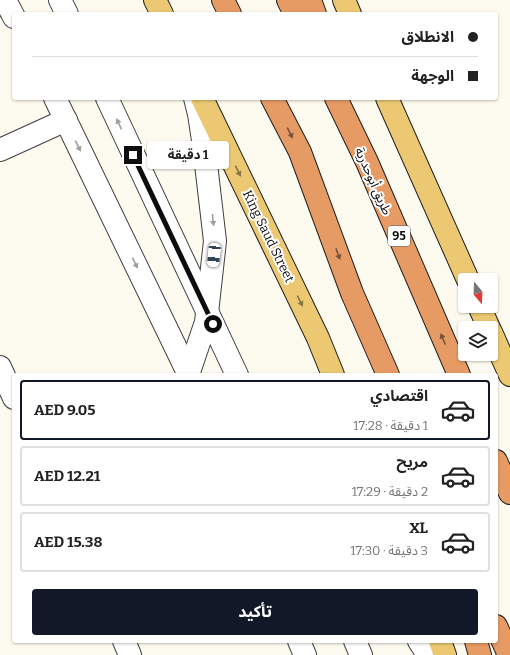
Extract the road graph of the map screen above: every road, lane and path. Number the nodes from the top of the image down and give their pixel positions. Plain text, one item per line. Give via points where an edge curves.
1 (5, 0) edge
2 (60, 0) edge
3 (155, 0) edge
4 (223, 0) edge
5 (288, 0) edge
6 (310, 0) edge
7 (344, 0) edge
8 (66, 12) edge
9 (161, 12) edge
10 (229, 12) edge
11 (294, 12) edge
12 (314, 12) edge
13 (349, 12) edge
14 (12, 13) edge
15 (56, 100) edge
16 (107, 100) edge
17 (196, 100) edge
18 (203, 100) edge
19 (273, 100) edge
20 (337, 100) edge
21 (345, 100) edge
22 (388, 100) edge
23 (66, 120) junction
24 (0, 150) edge
25 (367, 162) junction
26 (465, 273) edge
27 (207, 312) junction
28 (498, 348) edge
29 (0, 367) edge
30 (188, 373) edge
31 (190, 373) edge
32 (235, 373) edge
33 (332, 373) edge
34 (387, 373) edge
35 (458, 373) edge
36 (510, 375) edge
37 (12, 394) edge
38 (498, 466) edge
39 (510, 493) edge
40 (498, 630) edge
41 (125, 643) edge
42 (300, 643) edge
43 (356, 643) edge
44 (421, 643) edge
45 (441, 643) edge
46 (477, 643) edge
47 (130, 655) edge
48 (305, 655) edge
49 (361, 655) edge
50 (428, 655) edge
51 (446, 655) edge
52 (480, 655) edge
53 (509, 655) edge

1 - 14 street
2 - 8 street
3 - 9 main road
4 - 10 highway
5 - 11 highway
6 - 12 highway
7 - 13 main road
15 - 23 street
27 -> 16 street
17 -> 27 street via 215,241
18 -> 33 main road, King Saud Street via 318,338
19 -> 34 highway via 300,152 352,293
20 - 25 highway, طريق أبوحدرية / 95
21 - 25 highway
22 - 26 main road
23 - 24 street
23 -> 30 street
35 -> 25 highway, طريق أبوحدرية / 95
27 - 31 street
27 - 32 street
28 - 36 main road
29 - 37 street
38 - 39 highway
40 - 53 highway
41 - 47 street
42 - 48 street
43 - 49 street
44 - 50 street
45 - 51 main road
46 - 52 highway

